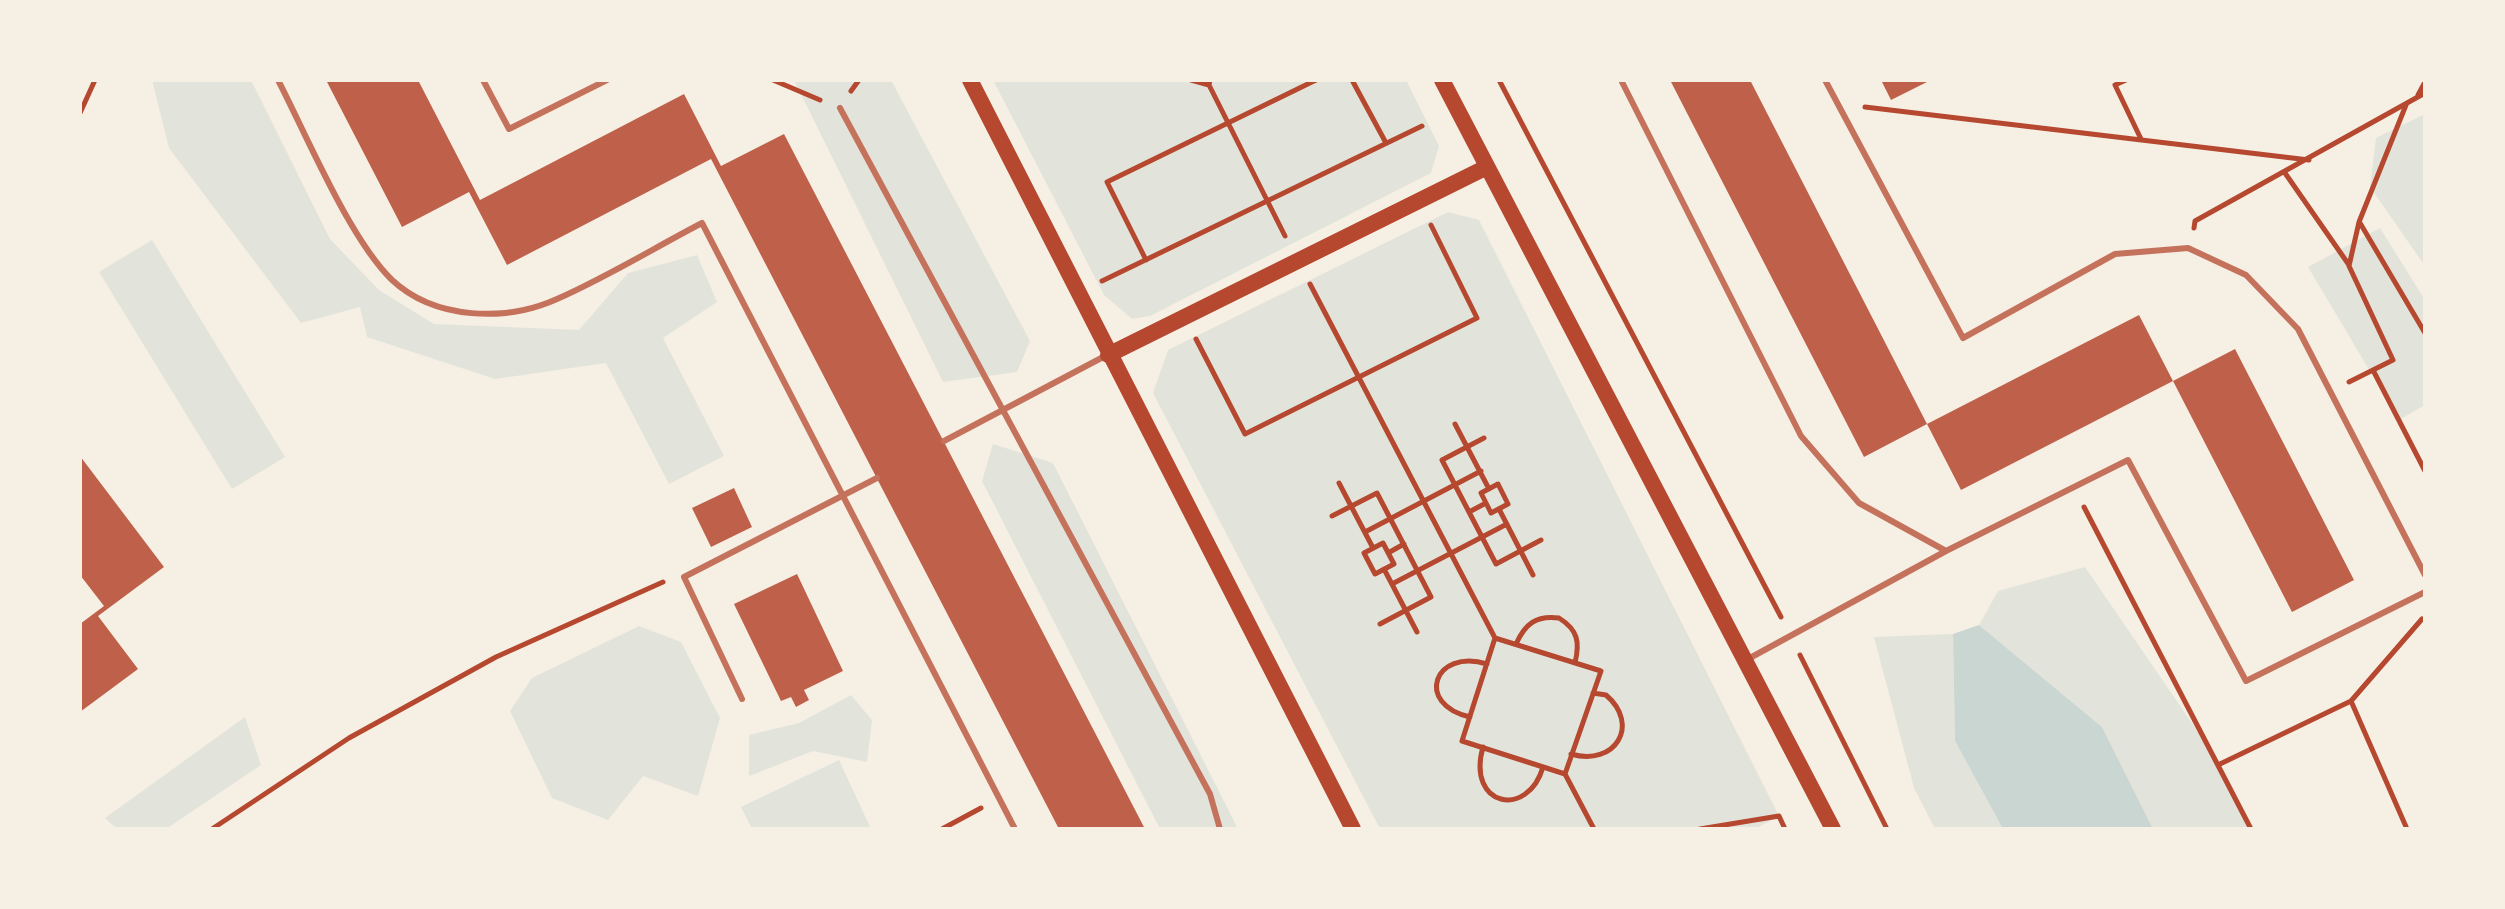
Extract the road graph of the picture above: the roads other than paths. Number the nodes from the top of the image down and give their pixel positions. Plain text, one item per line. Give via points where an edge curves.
1 (278, 80) edge
2 (483, 80) edge
3 (607, 80) edge
4 (970, 80) edge
5 (1442, 80) edge
6 (1621, 80) edge
7 (1825, 80) edge
8 (840, 108) road end
9 (1487, 167) junction
10 (1108, 355) junction
11 (1003, 409) junction
12 (944, 441) dead end
13 (877, 478) dead end
14 (845, 495) junction
15 (1946, 551) junction
16 (2425, 575) edge
17 (2425, 592) edge
18 (1745, 661) junction
19 (742, 699) dead end
20 (1015, 829) edge
21 (1220, 829) edge
22 (1353, 829) edge
23 (1833, 829) edge

1 - 14 lane via 358,236 393,281 443,310 497,315 555,300 702,223
2 - 3 lane via 509,129
4 - 10 main road
5 - 9 main road
6 - 15 lane via 1801,436 1859,503
7 - 16 lane via 1963,338 2115,254 2188,248 2246,275 2298,329
8 - 11 lane
9 - 10 main road
9 - 18 main road
10 - 11 lane
10 - 22 main road
11 - 12 lane
11 - 21 lane via 1210,794
13 - 14 lane
14 - 19 lane via 684,577
14 - 20 lane
15 - 17 lane via 2128,460 2246,681
15 - 18 lane
18 - 23 main road

